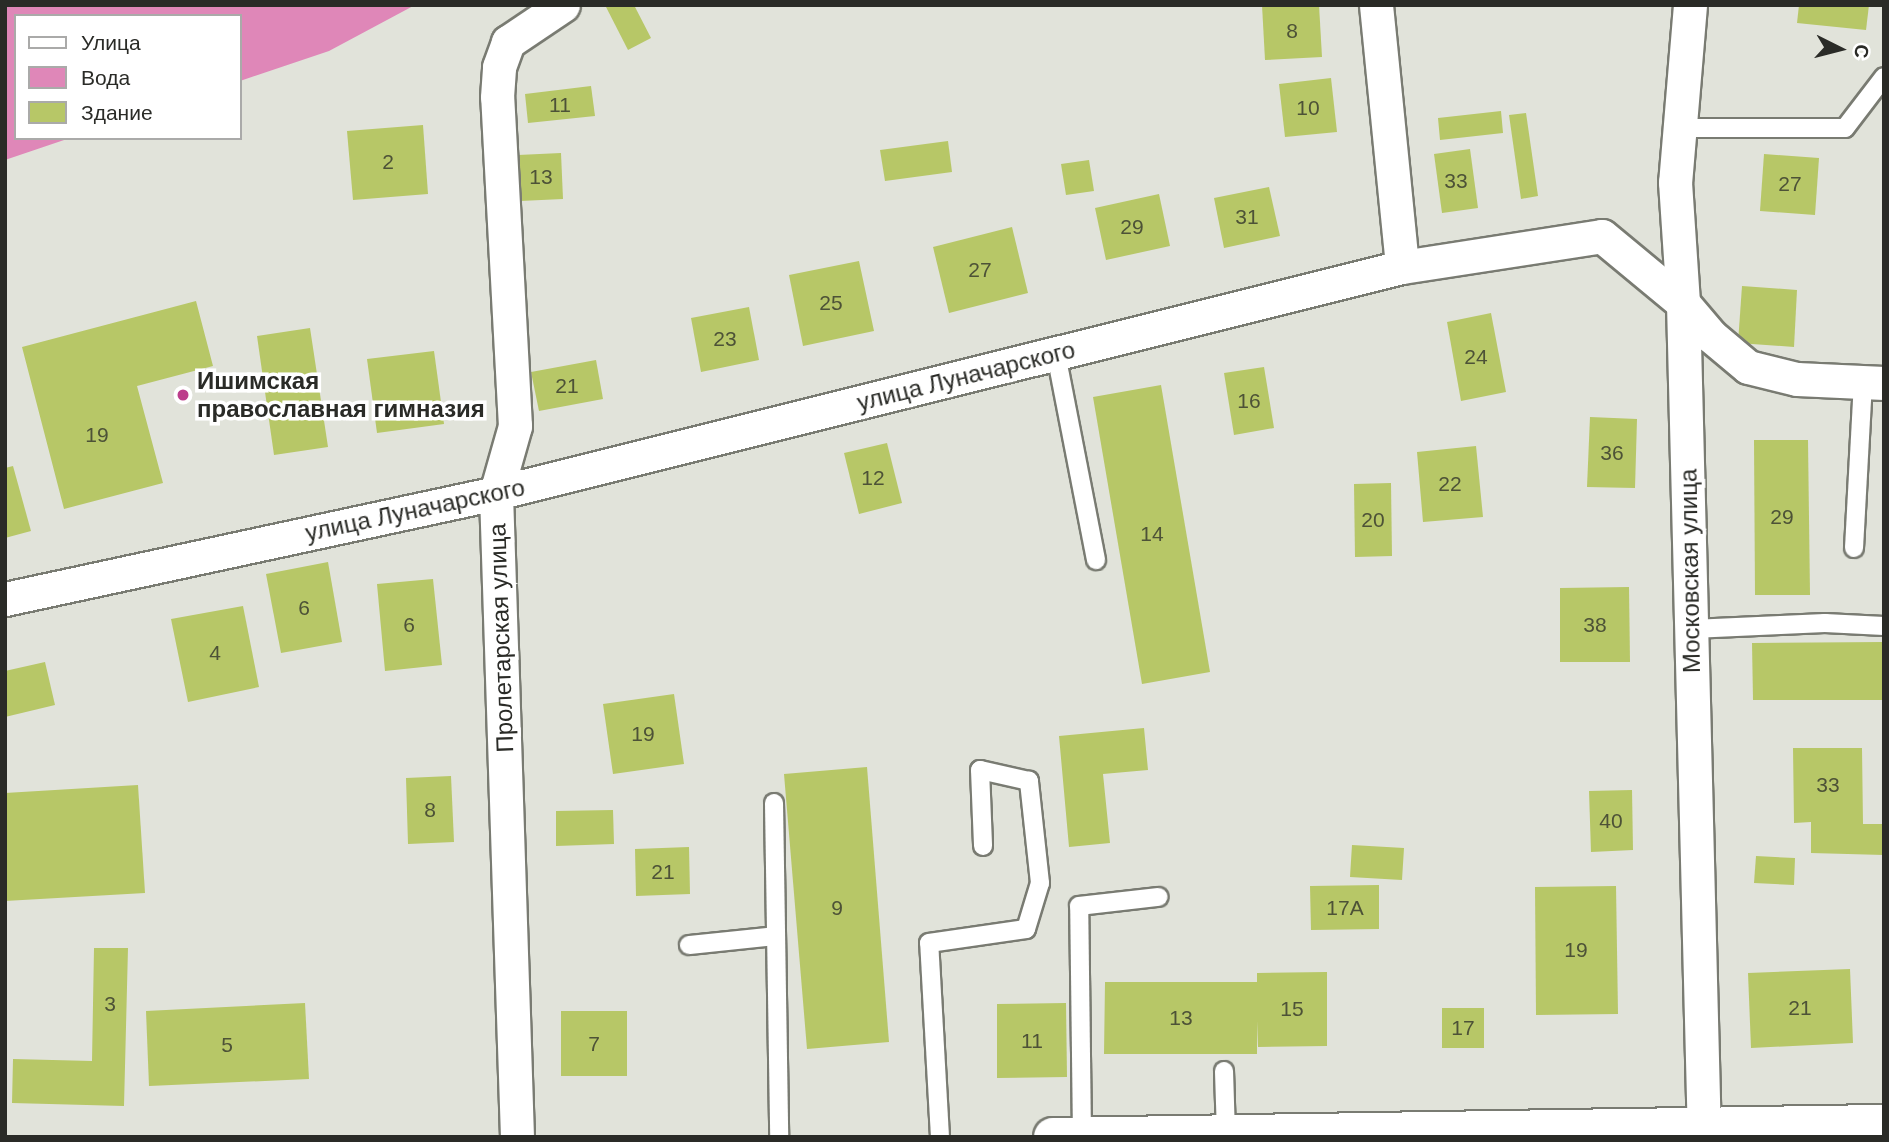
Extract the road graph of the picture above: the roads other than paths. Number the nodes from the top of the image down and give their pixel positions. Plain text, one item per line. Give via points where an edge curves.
1 (563, 5) edge
2 (1376, 5) edge
3 (1690, 5) edge
4 (1884, 77) edge
5 (1679, 128) junction
6 (1402, 267) junction
7 (1684, 303) junction
8 (1056, 354) junction
9 (1874, 383) edge
10 (496, 494) junction
11 (1853, 548) dead end
12 (1096, 560) dead end
13 (5, 598) edge
14 (1884, 625) edge
15 (1692, 629) junction
16 (774, 803) dead end
17 (983, 846) dead end
18 (1158, 897) dead end
19 (776, 936) junction
20 (690, 945) dead end
21 (1224, 1071) dead end
22 (1884, 1124) edge
23 (1704, 1133) edge
24 (1226, 1135) junction
25 (1082, 1136) edge
26 (517, 1137) edge
27 (779, 1137) edge
28 (940, 1137) edge
29 (1053, 1137) edge

1 - 10 street, Пролетарская улица via 508,42 499,67 515,426
2 - 6 street
3 - 5 street, Московская улица
4 - 5 lane via 1845,128
5 - 7 street, Московская улица via 1675,182
6 - 7 street, улица Луначарского via 1602,236
6 - 8 street, улица Луначарского
7 - 9 street, улица Луначарского via 1711,336 1748,367 1797,379
7 - 15 street, Московская улица
8 - 10 street, улица Луначарского
8 - 12 lane
9 - 11 lane
10 - 13 street, улица Луначарского
10 - 26 street, Пролетарская улица
14 - 15 lane
15 - 23 street, Московская улица
16 - 19 lane
17 - 28 lane via 980,770 1029,780 1040,883 1026,929 929,943
18 - 25 lane via 1079,906
19 - 20 lane
19 - 27 lane
21 - 24 lane
22 - 23 street
23 - 24 street
24 - 25 street
25 - 29 street

